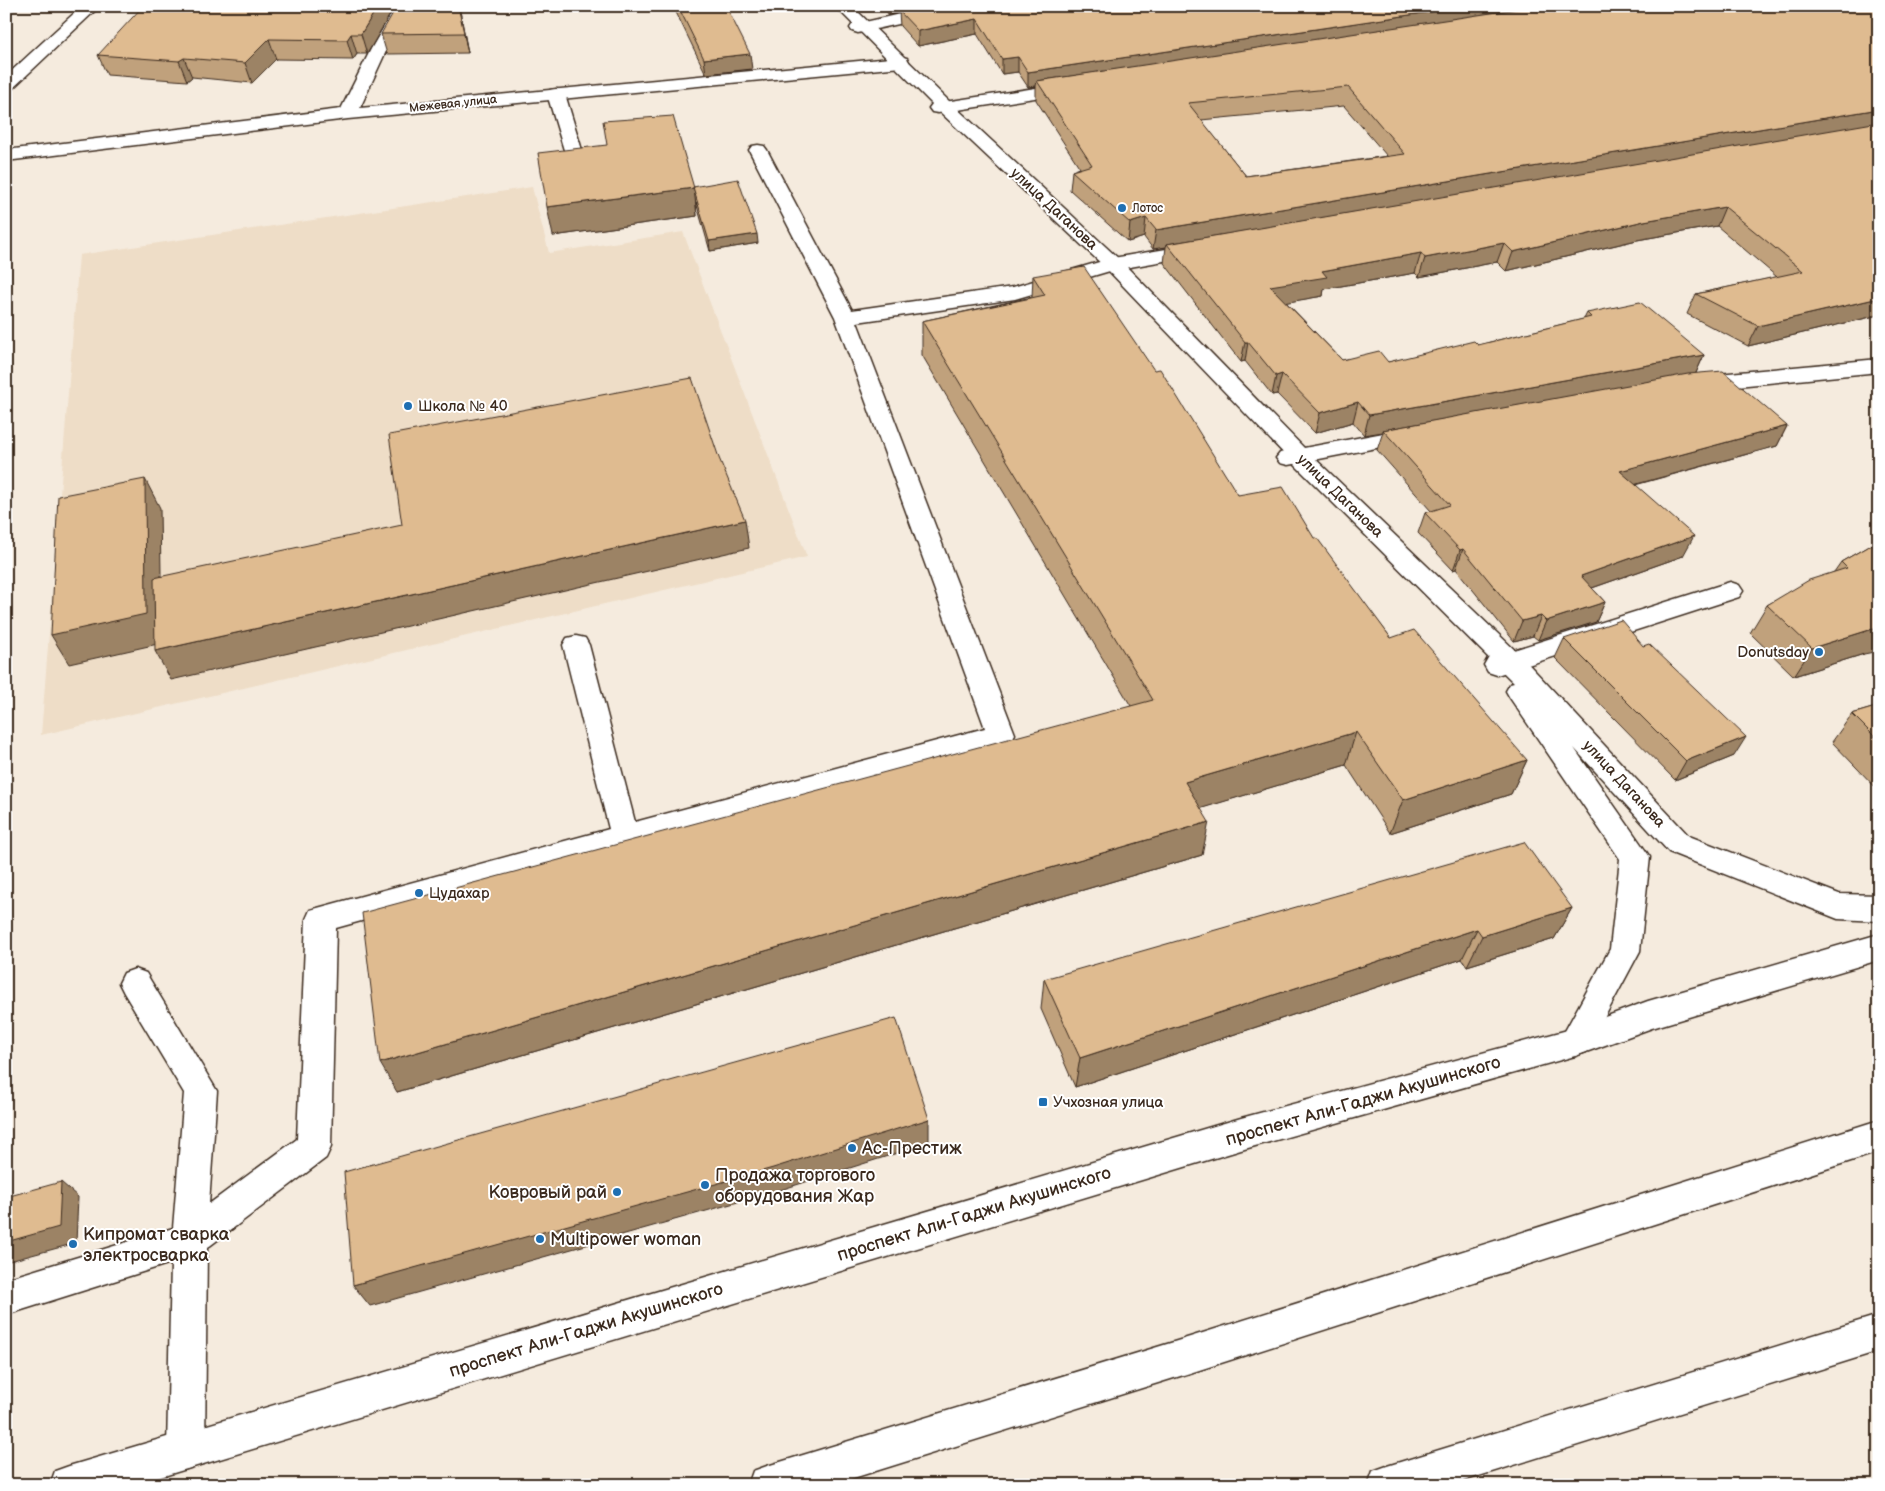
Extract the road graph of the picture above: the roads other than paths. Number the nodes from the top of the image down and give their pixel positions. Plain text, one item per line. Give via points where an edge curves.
1 (92, 6) edge
2 (404, 6) edge
3 (837, 6) edge
4 (843, 6) edge
5 (958, 6) edge
6 (861, 27) junction
7 (897, 62) junction
8 (1093, 84) edge
9 (6, 86) edge
10 (556, 94) junction
11 (942, 107) junction
12 (348, 114) junction
13 (758, 150) dead end
14 (6, 156) edge
15 (576, 160) edge
16 (1221, 245) edge
17 (1105, 266) junction
18 (845, 318) junction
19 (1879, 365) edge
20 (1679, 385) edge
21 (1435, 431) edge
22 (1293, 457) junction
23 (1730, 592) dead end
24 (576, 645) dead end
25 (1504, 663) junction
26 (625, 837) junction
27 (1879, 908) edge
28 (1879, 947) edge
29 (135, 983) dead end
30 (1575, 1042) junction
31 (1879, 1136) edge
32 (189, 1240) junction
33 (6, 1297) edge
34 (1879, 1333) edge
35 (186, 1450) junction
36 (69, 1485) edge
37 (767, 1485) edge
38 (1387, 1485) edge

1 - 9 main road
2 - 12 main road
3 - 6 main road, улица Даганова
4 - 6 main road, улица Даганова
5 - 6 main road
6 - 7 main road, улица Даганова
7 - 10 main road, Межевая улица
7 - 11 main road, улица Даганова
8 - 11 main road
10 - 12 main road, Межевая улица
10 - 15 main road
11 - 17 main road, улица Даганова
12 - 14 main road, Межевая улица
13 - 18 main road
16 - 17 main road
17 - 18 main road via 1015,293
17 - 22 main road, улица Даганова
18 - 26 main road via 1001,734
19 - 20 main road
21 - 22 main road
22 - 25 main road, улица Даганова
23 - 25 main road
24 - 26 main road
25 - 27 main road, улица Даганова via 1679,844 1838,906
25 - 30 main road, улица Даганова via 1507,675 1635,857 1625,951
26 - 32 main road via 321,919 314,1147
28 - 30 main road, проспект Али-Гаджи Акушинского via 1648,1014
29 - 32 main road via 201,1091
30 - 35 main road, проспект Али-Гаджи Акушинского via 1231,1137
31 - 37 main road via 1190,1355
32 - 33 main road
32 - 35 main road
34 - 38 main road
35 - 36 main road, проспект Али-Гаджи Акушинского

